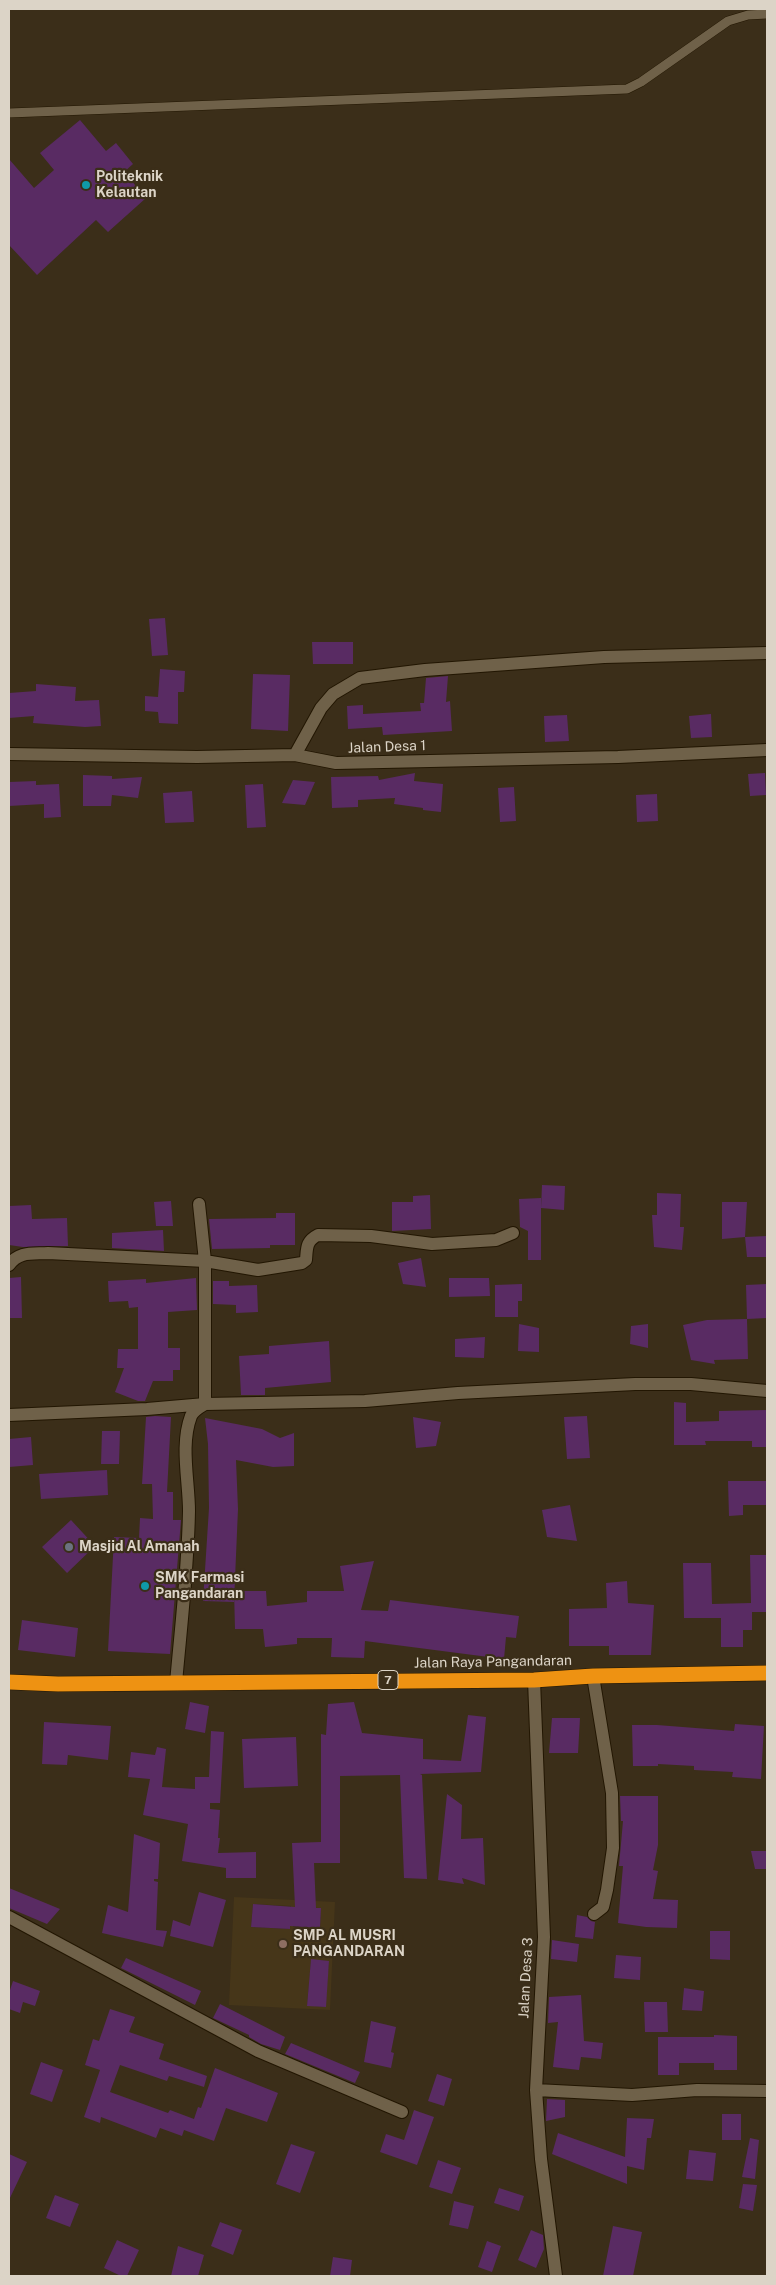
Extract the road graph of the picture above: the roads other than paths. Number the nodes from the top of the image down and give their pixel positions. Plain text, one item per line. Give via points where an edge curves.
1 (767, 14) edge
2 (9, 113) edge
3 (767, 653) edge
4 (767, 750) edge
5 (9, 754) edge
6 (295, 755) junction
7 (199, 1204) dead end
8 (513, 1233) dead end
9 (205, 1261) junction
10 (9, 1265) edge
11 (767, 1391) edge
12 (205, 1404) junction
13 (9, 1415) edge
14 (767, 1673) edge
15 (593, 1676) junction
16 (534, 1680) junction
17 (9, 1682) edge
18 (176, 1683) junction
19 (594, 1914) dead end
20 (9, 1916) edge
21 (536, 2090) junction
22 (767, 2091) edge
23 (402, 2112) dead end
24 (556, 2276) edge

1 - 2 lane via 728,21 627,89
3 - 6 street via 604,657 360,678 333,694 321,708
4 - 6 street, Jalan Desa 1 via 618,757 336,763
5 - 6 street, Jalan Desa 1
7 - 9 street
8 - 9 street via 496,1240 432,1244 371,1236 318,1235 307,1244 306,1260 295,1265 258,1270
9 - 10 street via 22,1254
9 - 12 street
11 - 12 street via 691,1384 635,1384 317,1403
12 - 13 street via 147,1410
12 - 18 street via 191,1416 188,1435 189,1511
14 - 15 highway, Jalan Raya Pangandaran / 7
15 - 16 highway, Jalan Raya Pangandaran / 7
15 - 19 street via 612,1792 612,1848 607,1890 603,1907
16 - 18 highway, Jalan Raya Pangandaran / 7
16 - 21 street, Jalan Desa 3 via 544,1937
17 - 18 highway, Jalan Raya Pangandaran / 7
20 - 23 street via 258,2051
21 - 22 street via 632,2094 697,2090
21 - 24 street, Jalan Desa 3

